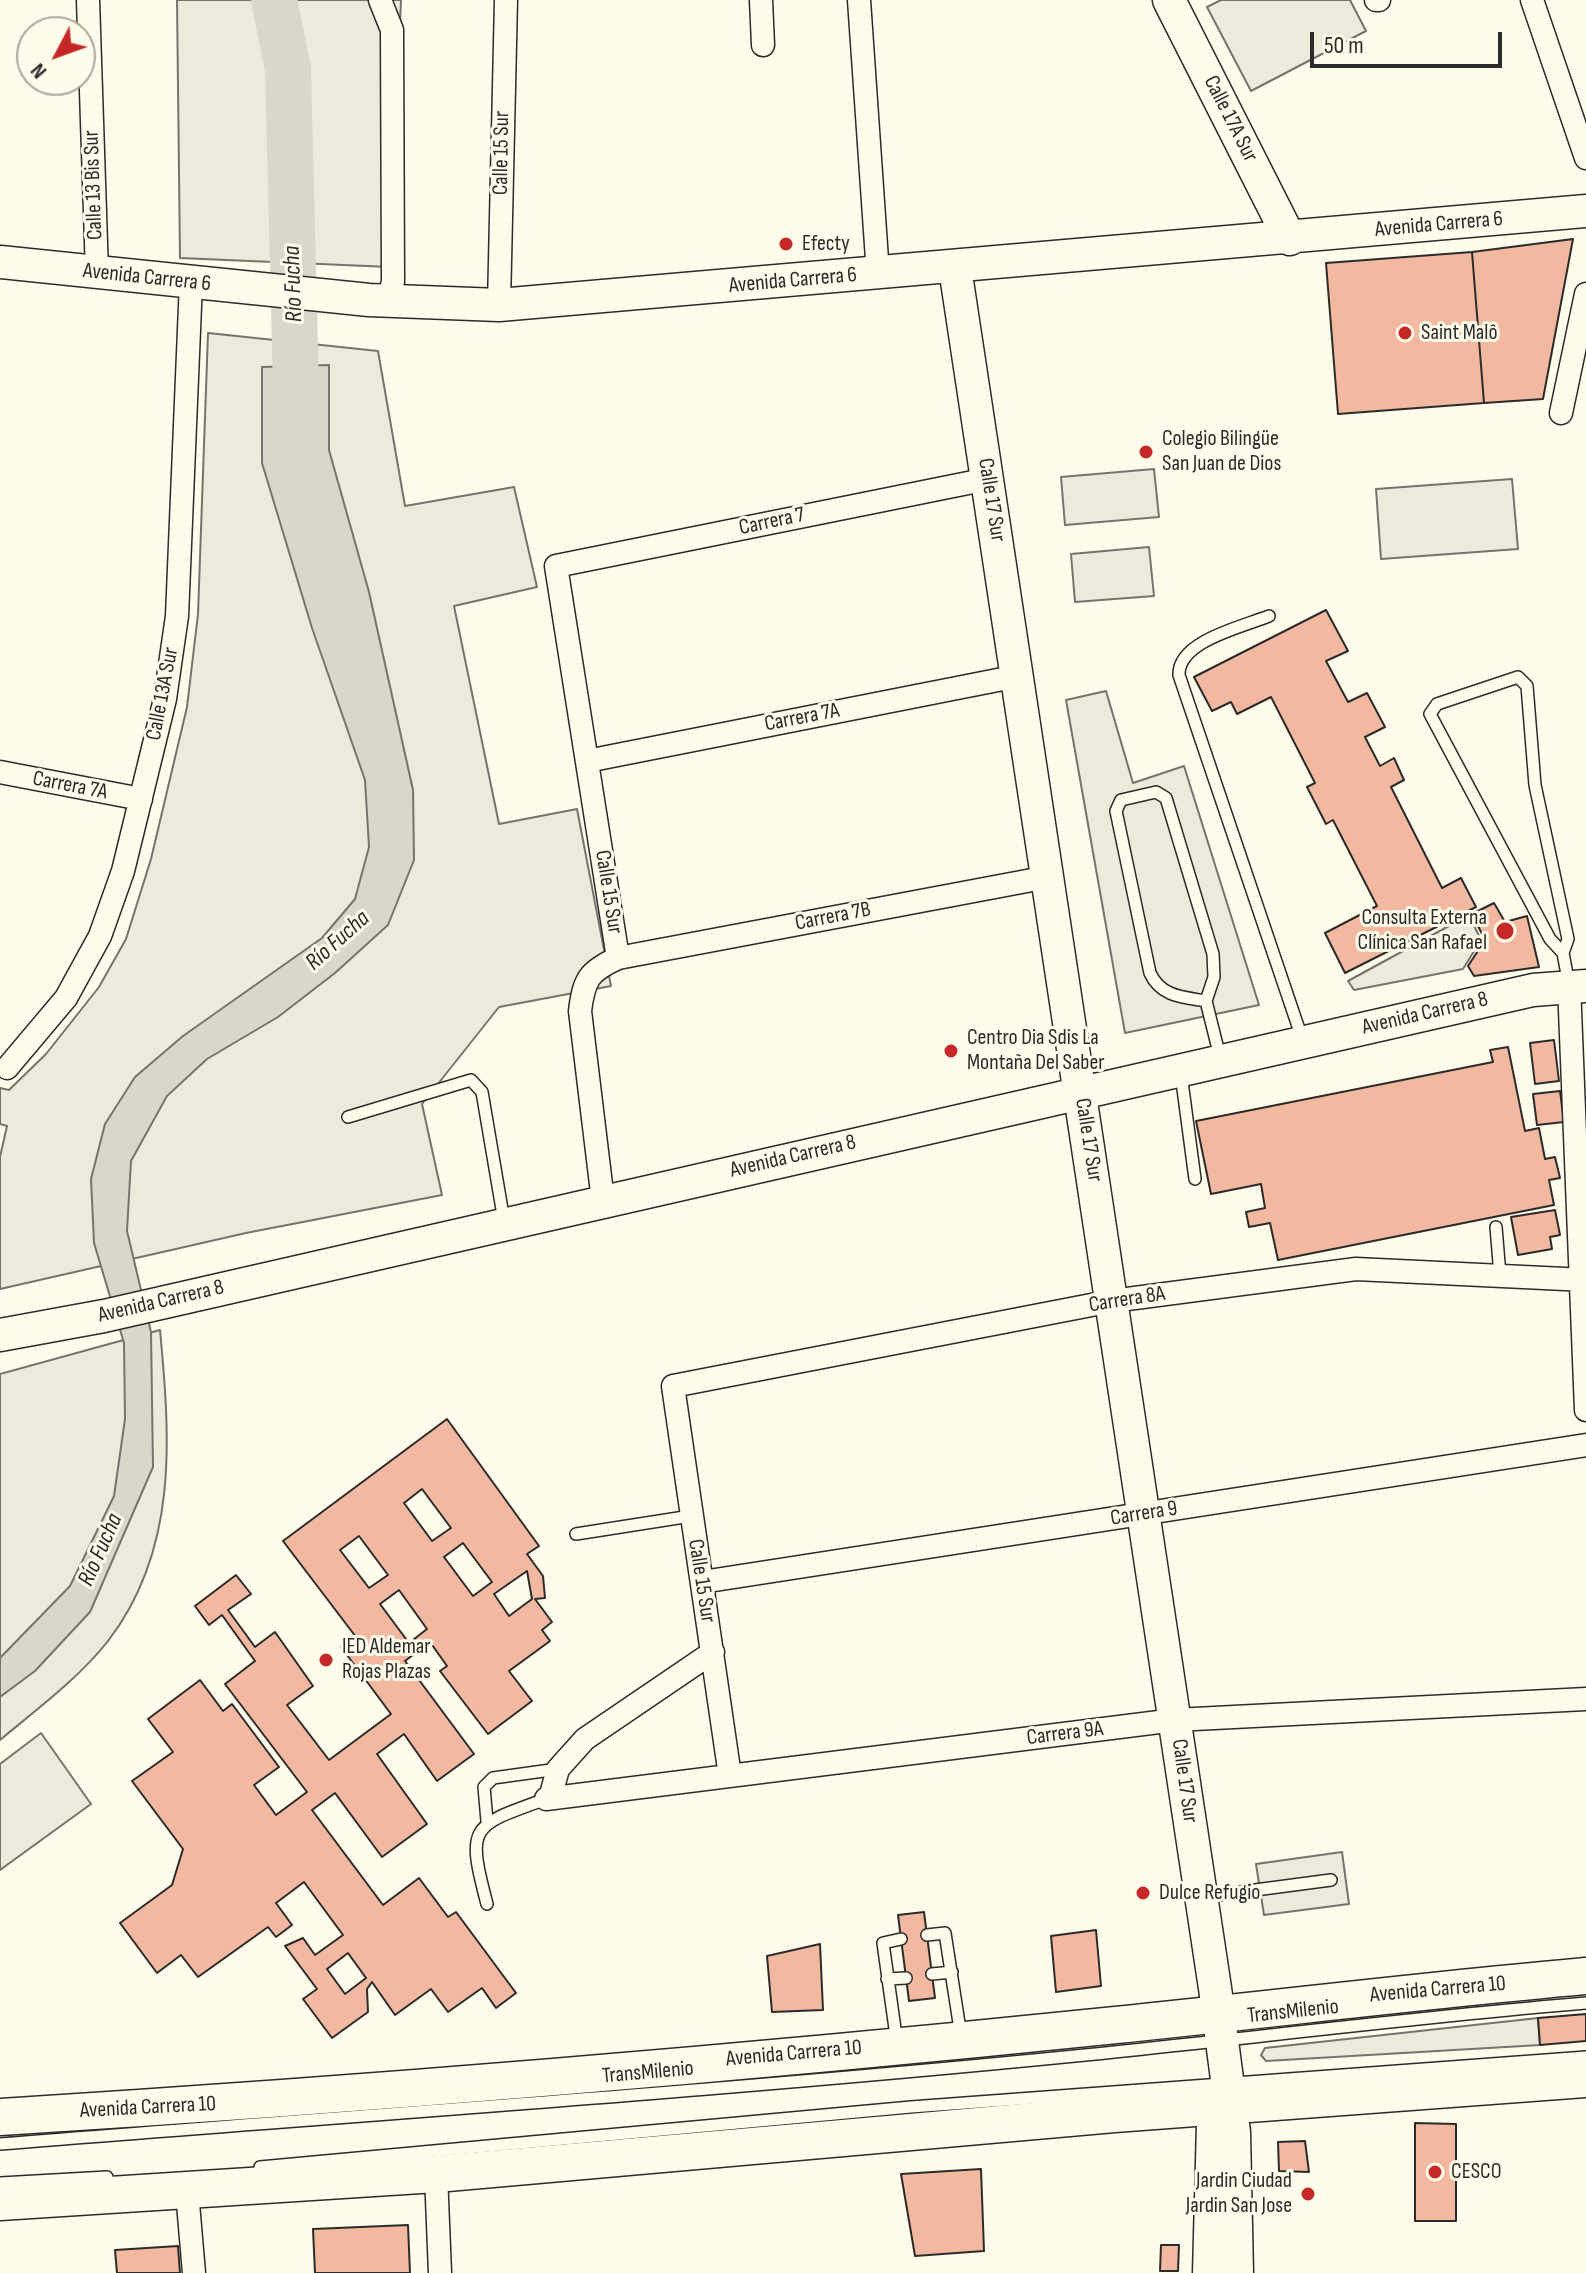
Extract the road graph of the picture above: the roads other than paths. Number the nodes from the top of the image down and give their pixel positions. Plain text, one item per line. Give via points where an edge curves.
1 (88, 0) edge
2 (380, 0) edge
3 (506, 0) edge
4 (761, 0) edge
5 (859, 0) edge
6 (1169, 0) edge
7 (1532, 0) edge
8 (763, 45) dead end
9 (1586, 158) edge
10 (1586, 211) edge
11 (1290, 239) junction
12 (0, 262) edge
13 (955, 268) junction
14 (97, 273) junction
15 (878, 274) junction
16 (191, 282) junction
17 (1586, 294) edge
18 (389, 301) junction
19 (499, 305) junction
20 (1581, 342) edge
21 (1561, 413) dead end
22 (988, 479) junction
23 (556, 566) joint
24 (1269, 616) dead end
25 (1018, 676) junction
26 (587, 761) junction
27 (0, 772) edge
28 (141, 799) junction
29 (1048, 877) junction
30 (1563, 953) junction
31 (618, 958) junction
32 (1578, 986) edge
33 (1206, 1001) junction
34 (1303, 1042) junction
35 (1221, 1060) junction
36 (7, 1068) dead end
37 (1180, 1069) junction
38 (1081, 1091) junction
39 (348, 1117) dead end
40 (1195, 1179) dead end
41 (603, 1201) junction
42 (504, 1223) junction
43 (1496, 1227) dead end
44 (1500, 1275) junction
45 (1583, 1280) edge
46 (1112, 1301) junction
47 (0, 1335) edge
48 (673, 1386) joint
49 (1586, 1410) edge
50 (1586, 1445) edge
51 (1144, 1514) junction
52 (691, 1516) junction
53 (576, 1534) dead end
54 (702, 1582) junction
55 (713, 1652) junction
56 (1586, 1699) edge
57 (1175, 1720) junction
58 (558, 1769) junction
59 (730, 1776) junction
60 (548, 1799) junction
61 (487, 1821) junction
62 (1331, 1880) dead end
63 (1201, 1897) junction
64 (487, 1904) dead end
65 (927, 1935) dead end
66 (901, 1939) dead end
67 (952, 1972) junction
68 (932, 1974) dead end
69 (1586, 1976) edge
70 (906, 1978) dead end
71 (887, 1979) junction
72 (1586, 2003) edge
73 (1219, 2031) junction
74 (962, 2039) junction
75 (897, 2045) junction
76 (1586, 2057) edge
77 (1586, 2079) edge
78 (1222, 2095) junction
79 (0, 2117) edge
80 (0, 2144) edge
81 (241, 2169) dead end
82 (436, 2174) junction
83 (124, 2177) dead end
84 (0, 2183) edge
85 (187, 2192) junction
86 (0, 2202) edge
87 (194, 2273) edge
88 (440, 2273) edge
89 (1209, 2273) edge
90 (1237, 2273) edge

1 - 14 street, Calle 13 Bis Sur
2 - 18 street via 392,30
3 - 19 street, Calle 15 Sur
4 - 8 street
5 - 15 street
6 - 11 main road, Calle 17A Sur
7 - 9 street
10 - 11 main road, Avenida Carrera 6
11 - 13 main road, Avenida Carrera 6
12 - 14 main road, Avenida Carrera 6
13 - 15 main road, Avenida Carrera 6
13 - 22 main road, Calle 17 Sur
14 - 16 main road, Avenida Carrera 6
15 - 19 main road, Avenida Carrera 6
16 - 18 main road, Avenida Carrera 6
16 - 28 street, Calle 13A Sur via 177,616 165,699
17 - 20 street
18 - 19 main road, Avenida Carrera 6
20 - 21 street
22 - 23 street, Carrera 7
22 - 25 main road, Calle 17 Sur
23 - 26 street, Calle 15 Sur
24 - 34 lane via 1190,648 1180,660 1179,675
25 - 26 street, Carrera 7A
25 - 29 main road, Calle 17 Sur
26 - 31 street, Calle 15 Sur
27 - 28 street, Carrera 7A
28 - 36 street, Calle 13A Sur via 100,936 66,998
29 - 31 street, Carrera 7B
29 - 38 main road, Calle 17 Sur
30 - 30 lane via 1568,939 1535,785 1527,686 1513,678 1437,704 1430,714 1550,939
30 - 32 lane
31 - 41 street, Calle 15 Sur via 595,968 583,987 580,1011
32 - 34 main road, Avenida Carrera 8 via 1533,990
32 - 45 street
33 - 33 lane via 1214,977 1213,954 1166,798 1156,792 1121,800 1116,811 1150,973 1163,991
33 - 35 lane
34 - 35 main road, Avenida Carrera 8
35 - 37 main road, Avenida Carrera 8
37 - 38 main road, Avenida Carrera 8
37 - 40 lane
38 - 41 main road, Avenida Carrera 8
38 - 46 main road, Calle 17 Sur
39 - 42 lane via 471,1080 482,1092
41 - 42 main road, Avenida Carrera 8
42 - 47 main road, Avenida Carrera 8 via 104,1316
43 - 44 lane
44 - 45 street, Carrera 8A
44 - 46 street, Carrera 8A via 1356,1269
45 - 49 street
46 - 48 street, Carrera 8A
46 - 51 main road, Calle 17 Sur
48 - 52 street, Calle 15 Sur
50 - 51 street, Carrera 9
51 - 54 street, Carrera 9
51 - 57 main road, Calle 17 Sur
52 - 53 lane
52 - 54 street, Calle 15 Sur
54 - 55 street, Calle 15 Sur
55 - 58 street via 585,1739
55 - 59 street, Calle 15 Sur
56 - 57 street, Carrera 9A
57 - 59 street, Carrera 9A
57 - 63 main road, Calle 17 Sur
58 - 60 street
58 - 61 lane via 493,1778 484,1787
59 - 60 street, Carrera 9A
60 - 61 lane
61 - 64 lane via 473,1854
62 - 63 lane
63 - 73 main road, Calle 17 Sur
65 - 67 lane via 945,1933
66 - 71 lane via 883,1943
67 - 68 lane
67 - 74 lane
69 - 73 main road, Avenida Carrera 10
70 - 71 lane
71 - 75 lane
72 - 73 lane, TransMilenio
73 - 74 main road, Avenida Carrera 10
73 - 78 main road, Calle 17 Sur
73 - 80 lane, TransMilenio via 602,2098
74 - 75 main road, Avenida Carrera 10
75 - 79 main road, Avenida Carrera 10 via 230,2103
76 - 78 lane
77 - 78 main road
78 - 81 lane via 911,2107
78 - 82 main road
78 - 89 main road, Calle 17 Sur
78 - 90 main road, Calle 17 Sur
82 - 85 main road
82 - 88 street
83 - 84 lane
85 - 86 main road
85 - 87 street

